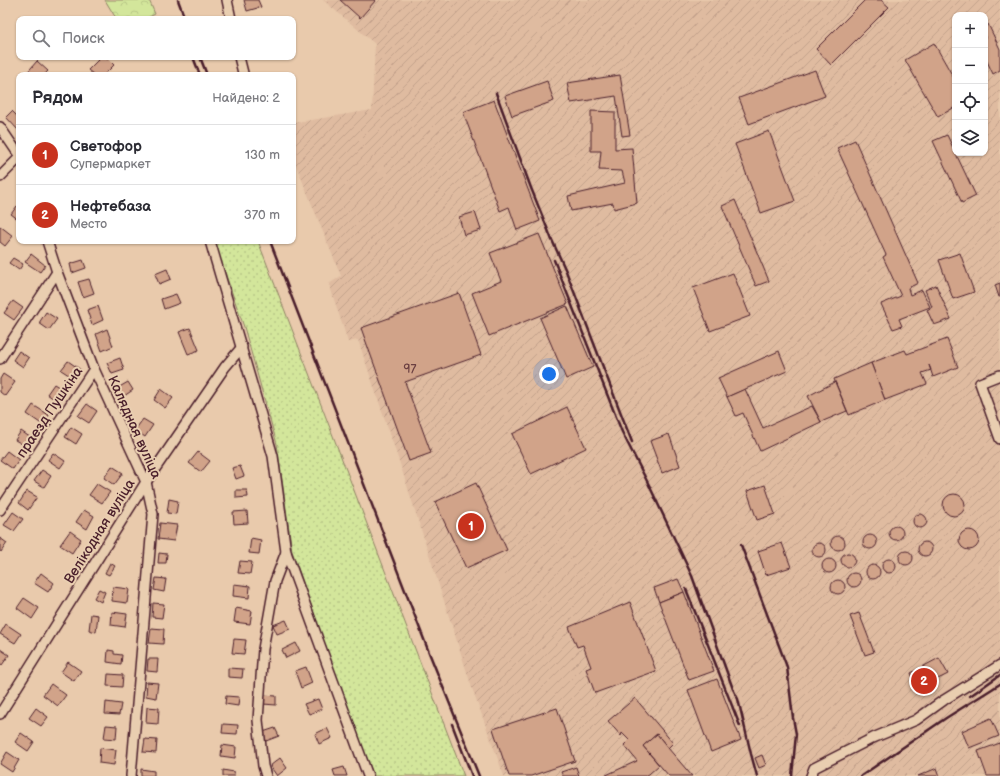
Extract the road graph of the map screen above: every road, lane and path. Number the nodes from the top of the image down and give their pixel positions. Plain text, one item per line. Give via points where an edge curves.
1 (227, 0) edge
2 (230, 16) edge
3 (240, 60) edge
4 (243, 72) edge
5 (0, 127) edge
6 (16, 151) edge
7 (16, 161) edge
8 (0, 177) edge
9 (48, 244) edge
10 (211, 244) edge
11 (57, 272) junction
12 (242, 347) junction
13 (0, 359) edge
14 (94, 369) junction
15 (1000, 375) edge
16 (1000, 439) edge
17 (146, 482) junction
18 (0, 510) edge
19 (286, 552) junction
20 (1000, 665) edge
21 (0, 714) edge
22 (131, 776) edge
23 (266, 776) edge
24 (368, 776) edge
25 (811, 776) edge

1 - 2 street
3 - 4 street
5 - 6 street
7 - 8 street
9 - 11 street, Калядная вуліца
10 - 12 street
11 - 13 street
11 - 14 street, Калядная вуліца
12 - 17 street, Велікодная вуліца via 225,367
12 - 19 street via 273,456
14 - 17 street, Калядная вуліца
14 - 18 street, праезд Пушкіна
15 - 16 street via 980,383
17 - 21 street, Велікодная вуліца
17 - 22 street, Калядная вуліца via 153,514
19 - 23 street via 275,581 263,649 258,720
19 - 24 street
20 - 25 street via 916,720 873,738 814,768

